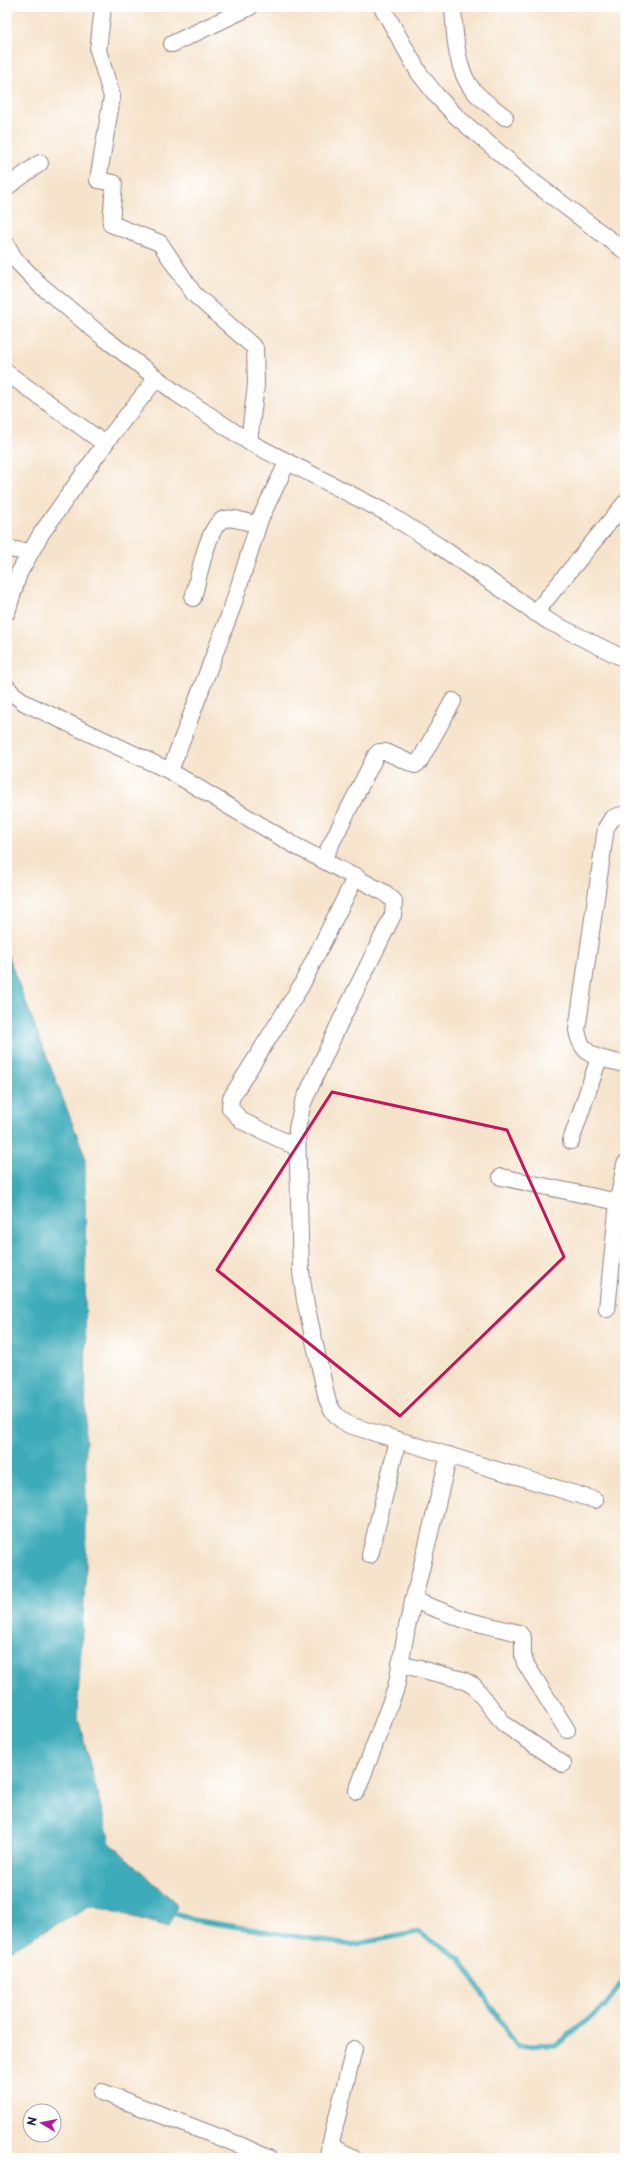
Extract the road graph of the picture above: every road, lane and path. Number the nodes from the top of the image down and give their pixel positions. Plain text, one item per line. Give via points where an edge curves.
1 (103, 7) edge
2 (250, 7) edge
3 (382, 7) edge
4 (453, 7) edge
5 (172, 44) dead end
6 (505, 117) dead end
7 (40, 163) dead end
8 (7, 187) edge
9 (7, 245) edge
10 (625, 251) edge
11 (8, 375) edge
12 (157, 378) junction
13 (249, 442) junction
14 (105, 444) junction
15 (287, 463) junction
16 (625, 503) edge
17 (258, 525) junction
18 (7, 549) edge
19 (30, 552) junction
20 (193, 598) dead end
21 (7, 612) edge
22 (536, 613) junction
23 (625, 659) edge
24 (7, 687) edge
25 (453, 701) dead end
26 (170, 771) junction
27 (625, 814) edge
28 (323, 860) junction
29 (356, 876) junction
30 (599, 1058) junction
31 (625, 1064) edge
32 (571, 1141) dead end
33 (296, 1147) junction
34 (625, 1164) edge
35 (501, 1177) dead end
36 (618, 1202) junction
37 (607, 1310) dead end
38 (398, 1440) junction
39 (449, 1455) junction
40 (595, 1500) dead end
41 (370, 1555) dead end
42 (413, 1600) junction
43 (400, 1664) junction
44 (567, 1730) dead end
45 (563, 1764) dead end
46 (357, 1791) dead end
47 (354, 2049) dead end
48 (102, 2092) dead end
49 (329, 2151) edge
50 (268, 2158) edge
51 (353, 2158) edge

1 - 13 street via 98,50 112,97 98,180 114,183 111,224 160,243 194,294 255,348 256,385
2 - 5 street
3 - 10 street via 419,73 437,96 536,184
4 - 6 street via 457,47 465,79 472,90
7 - 8 street
9 - 12 street via 14,258 39,284
11 - 14 street
12 - 13 street
12 - 14 street
13 - 15 street
14 - 19 street
15 - 17 street
15 - 22 street via 387,513
16 - 22 street
17 - 20 street via 227,518 221,520 209,541
17 - 26 street via 232,608
18 - 19 street
19 - 21 street via 19,573
22 - 23 street via 585,641
24 - 26 street via 25,703
25 - 28 street via 415,765 386,752 379,752 376,755
26 - 28 street
27 - 30 street via 612,818 606,828 577,1030 583,1050
28 - 29 street
29 - 33 street via 390,897 395,907 303,1103 299,1115
29 - 33 street via 301,986 231,1098 230,1108 242,1121
30 - 31 street
30 - 32 street
33 - 38 street via 301,1272 327,1399 331,1410 349,1426
34 - 36 street
35 - 36 street
36 - 37 street
38 - 39 street
38 - 41 street
39 - 40 street
39 - 42 street
42 - 43 street
42 - 44 street via 465,1620 519,1633 523,1638 525,1663
43 - 45 street via 463,1680 474,1686 504,1724
43 - 46 street via 390,1706
47 - 49 street
48 - 50 street
49 - 51 street

